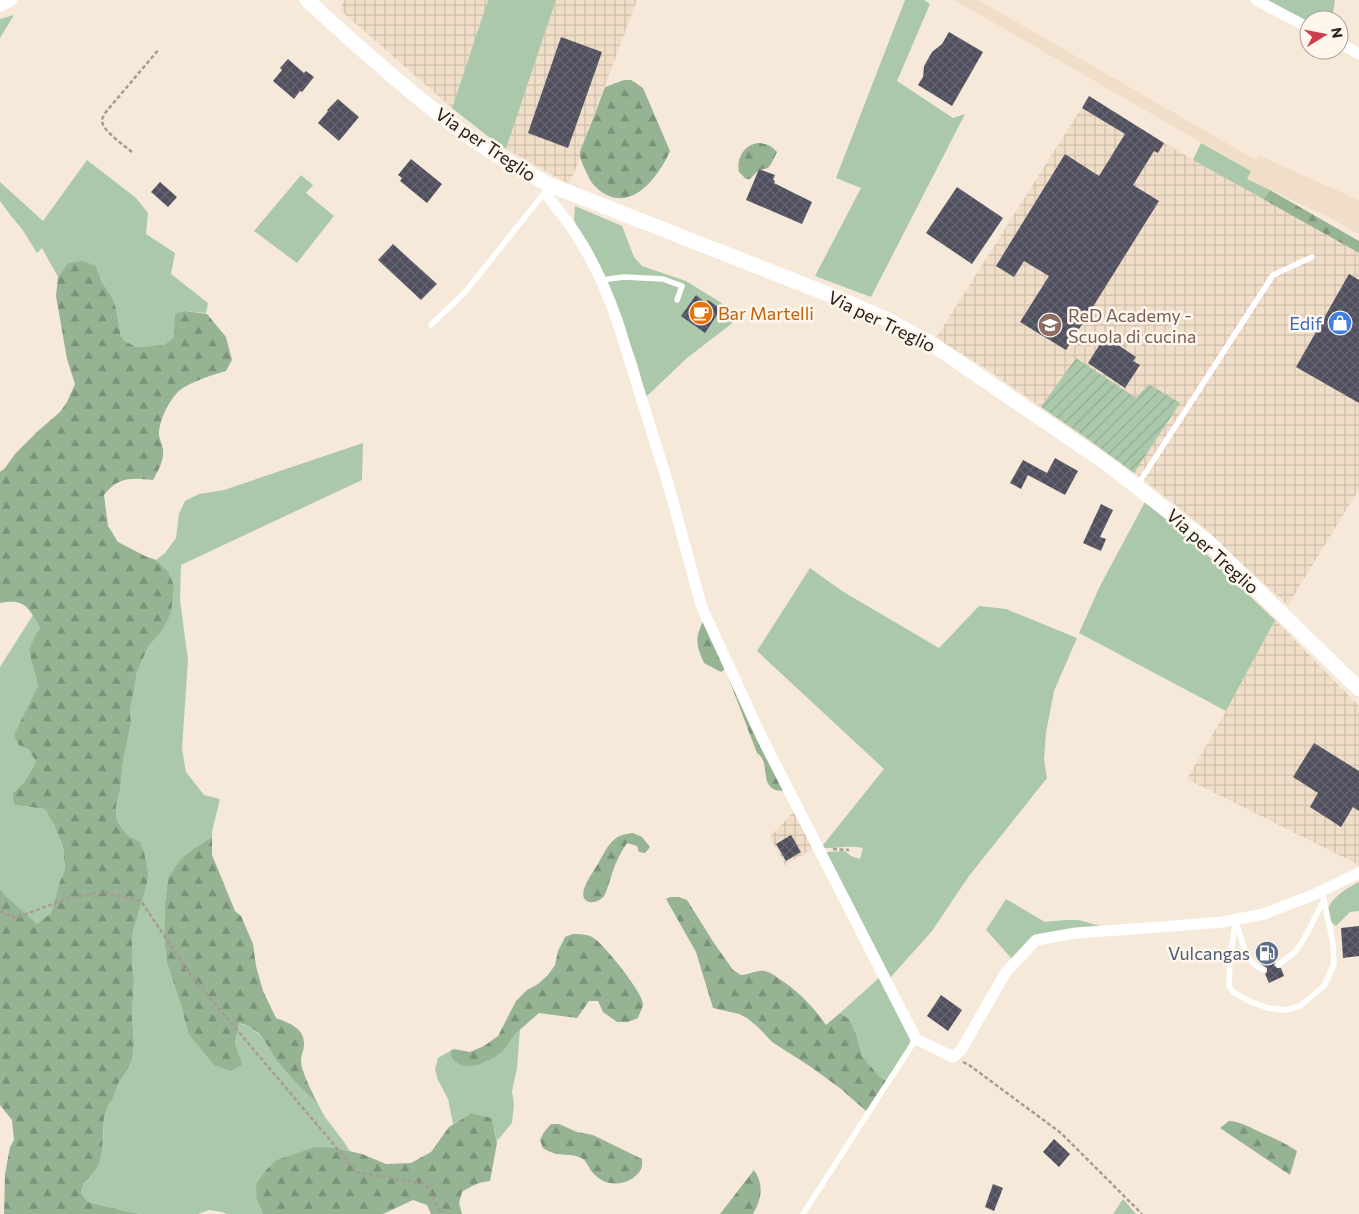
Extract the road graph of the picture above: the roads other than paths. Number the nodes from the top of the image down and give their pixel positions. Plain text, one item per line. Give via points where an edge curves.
1 (12, 0) edge
2 (307, 0) edge
3 (1256, 0) edge
4 (0, 6) edge
5 (1299, 23) edge
6 (550, 185) junction
7 (1312, 257) dead end
8 (601, 280) junction
9 (677, 300) dead end
10 (431, 325) dead end
11 (1137, 486) junction
12 (1359, 689) edge
13 (1359, 873) edge
14 (1323, 895) junction
15 (1236, 919) junction
16 (1279, 964) dead end
17 (1263, 970) dead end
18 (916, 1039) junction
19 (803, 1214) edge

1 - 4 street
2 - 6 main road, Via per Treglio via 468,136
3 - 5 street
6 - 8 street via 549,198 580,239
6 - 10 lane via 466,291
6 - 11 main road, Via per Treglio via 888,320 932,344
7 - 11 lane via 1273,275
8 - 9 lane via 624,277 663,279 682,286
8 - 18 street via 639,389 702,606 762,738
11 - 12 main road, Via per Treglio via 1210,544
13 - 14 street
14 - 15 street via 1264,914
14 - 15 lane via 1334,964 1324,986 1300,1006 1284,1010 1268,1008 1233,992 1229,986 1230,957
14 - 16 lane via 1311,926 1295,952
15 - 17 lane via 1248,957
15 - 18 street via 1076,933 1036,940 1006,972 961,1050 953,1057
18 - 19 lane

